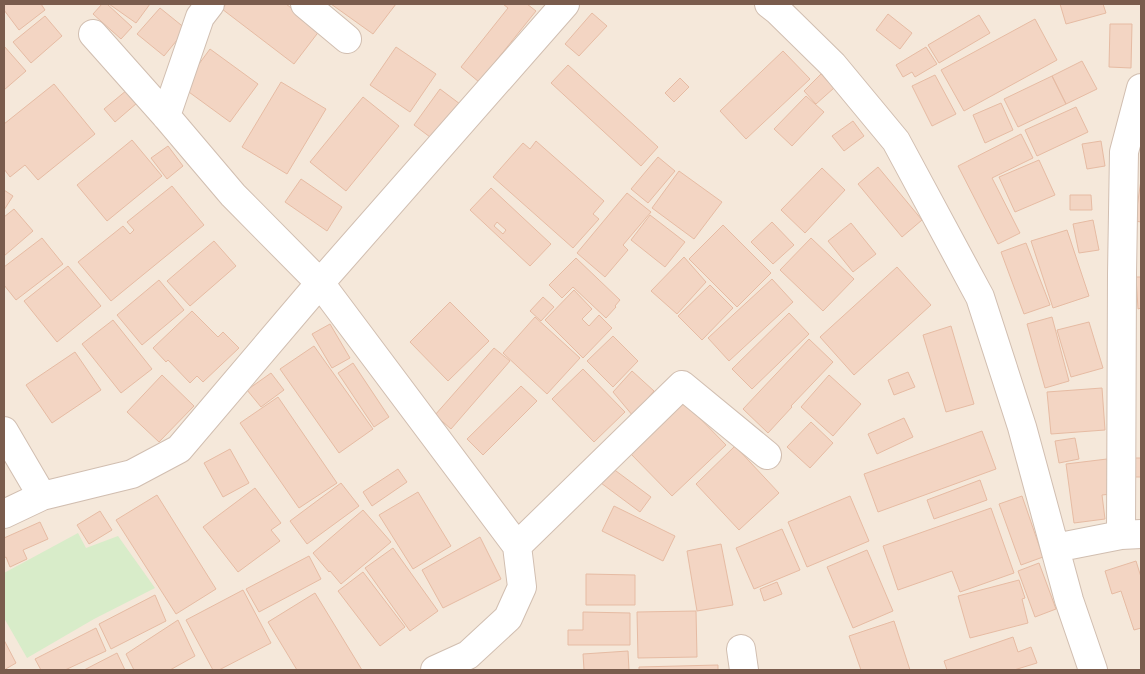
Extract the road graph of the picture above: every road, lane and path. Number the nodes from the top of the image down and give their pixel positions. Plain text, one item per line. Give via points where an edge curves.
1 (210, 4) edge
2 (305, 4) edge
3 (565, 4) edge
4 (769, 4) edge
5 (93, 34) dead end
6 (347, 39) dead end
7 (1141, 88) edge
8 (166, 116) junction
9 (320, 283) junction
10 (4, 431) edge
11 (767, 455) dead end
12 (42, 496) junction
13 (4, 514) edge
14 (1131, 534) edge
15 (517, 546) junction
16 (1055, 548) junction
17 (470, 663) edge
18 (435, 670) edge
19 (1093, 670) edge

1 - 8 street via 200,16
2 - 6 street
3 - 9 street
4 - 16 street via 833,65 896,141 980,297 1022,427
5 - 8 street
7 - 14 street via 1124,152 1122,274
8 - 9 street via 233,195
9 - 12 street via 179,448 132,474
9 - 15 street
10 - 12 street
11 - 15 street via 682,385
12 - 13 street
14 - 16 street
15 - 17 street via 522,587 508,618
16 - 19 street via 1068,600
17 - 18 street

